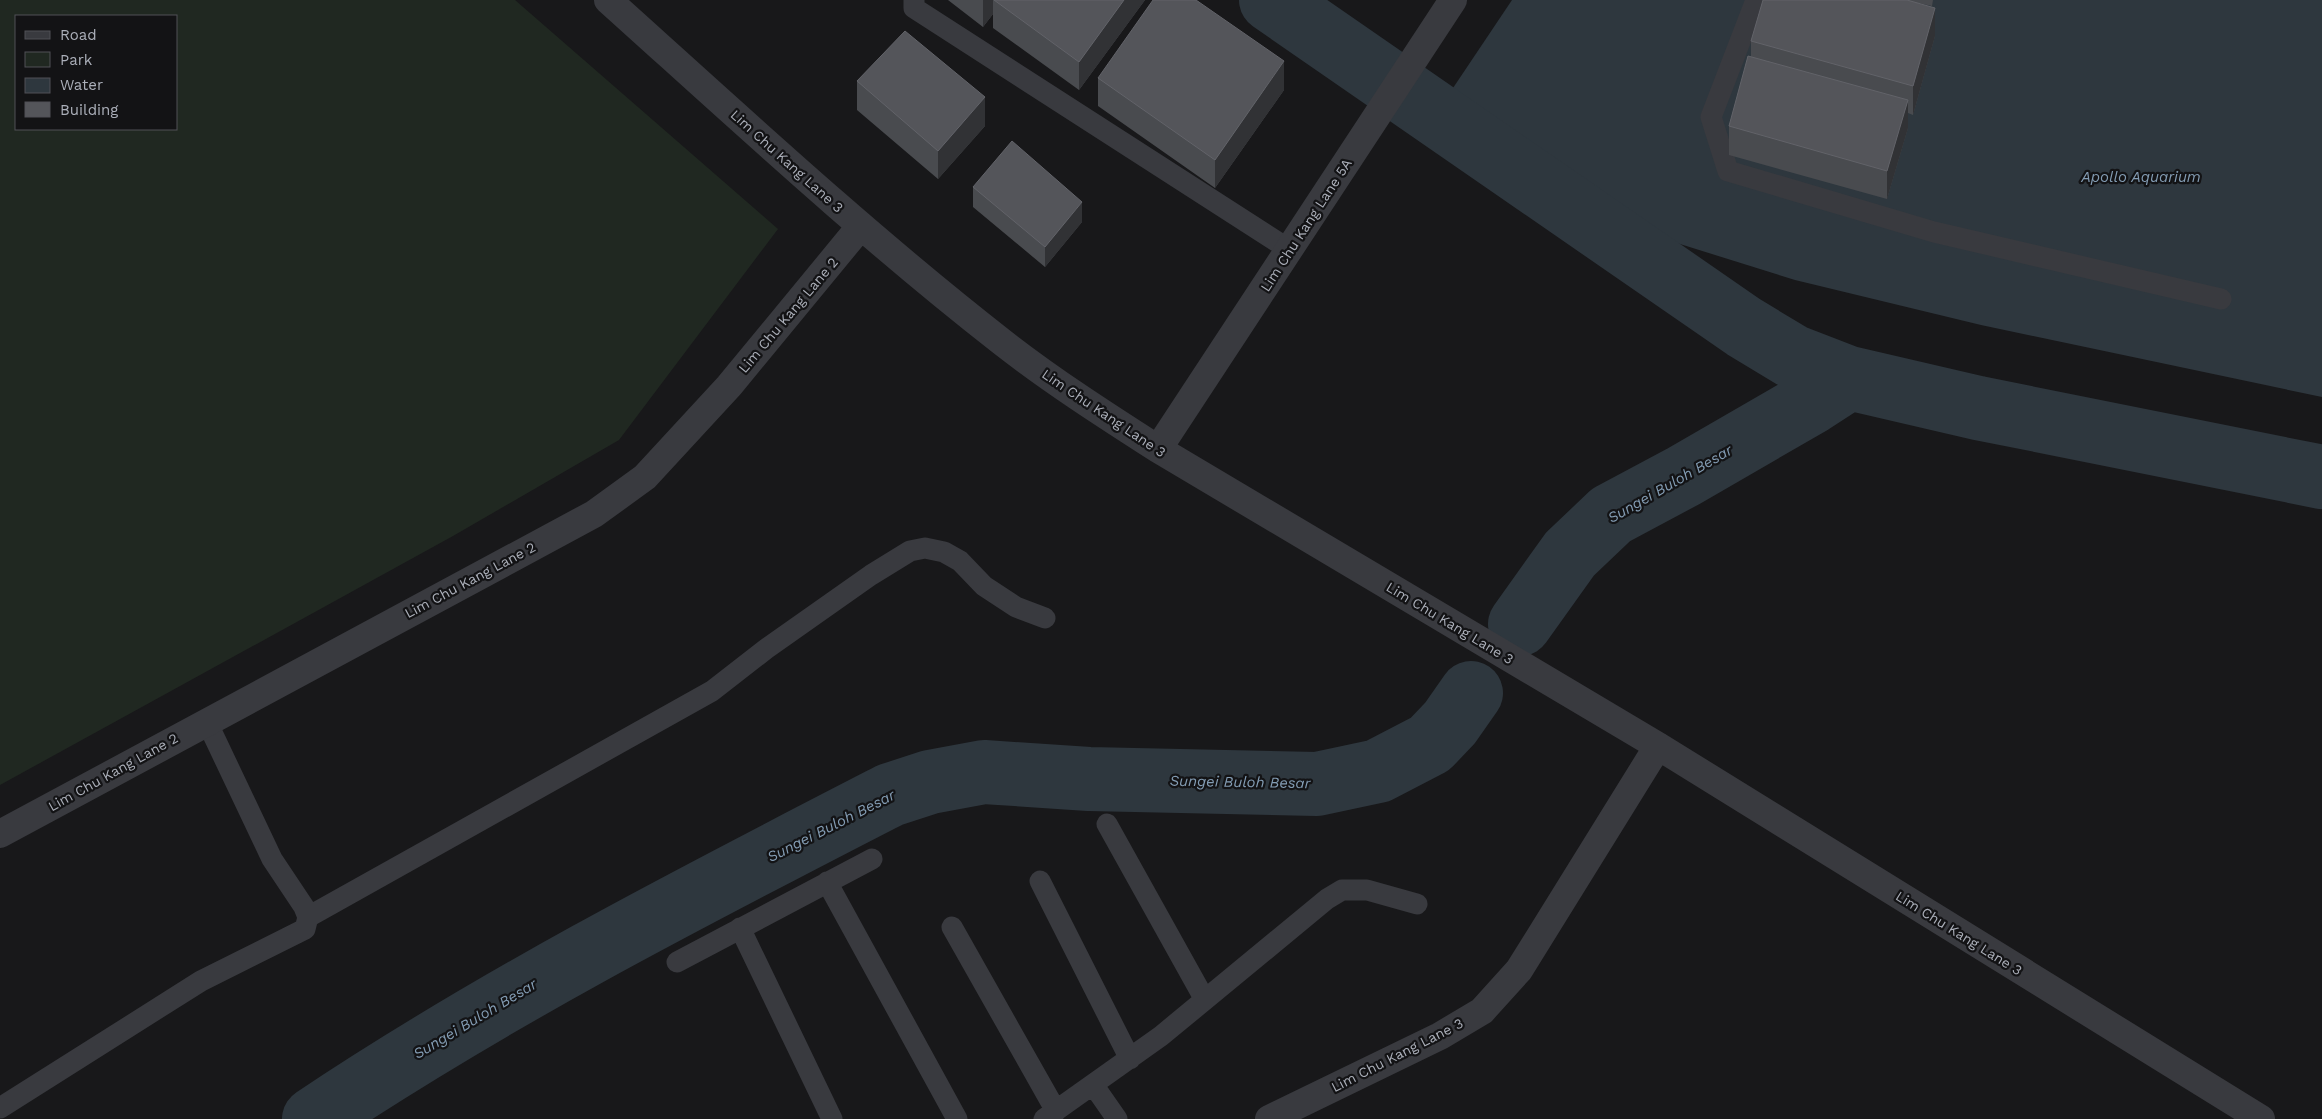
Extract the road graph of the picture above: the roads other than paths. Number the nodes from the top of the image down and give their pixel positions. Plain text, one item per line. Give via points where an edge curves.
1 (608, 0) edge
2 (914, 0) edge
3 (1453, 0) edge
4 (1756, 0) edge
5 (860, 227) junction
6 (1290, 250) junction
7 (2221, 299) dead end
8 (1158, 449) junction
9 (1045, 618) dead end
10 (207, 722) junction
11 (1658, 746) junction
12 (1107, 824) dead end
13 (0, 834) edge
14 (872, 859) dead end
15 (1040, 881) dead end
16 (827, 882) junction
17 (1417, 904) dead end
18 (308, 917) junction
19 (952, 927) dead end
20 (740, 928) junction
21 (677, 962) dead end
22 (1205, 1000) junction
23 (1130, 1059) junction
24 (1094, 1086) junction
25 (0, 1108) edge
26 (1050, 1115) edge
27 (832, 1119) edge
28 (957, 1119) edge
29 (1117, 1119) edge
30 (1269, 1119) edge
31 (2260, 1119) edge

1 - 5 street, Lim Chu Kang Lane 3
2 - 6 lane via 914,8
3 - 6 street, Lim Chu Kang Lane 5A
4 - 7 lane via 1711,117 1728,171 1934,232
5 - 8 street, Lim Chu Kang Lane 3 via 1003,343
5 - 10 street, Lim Chu Kang Lane 2 via 729,386 644,477 594,514
6 - 8 street, Lim Chu Kang Lane 5A
8 - 11 street, Lim Chu Kang Lane 3
9 - 18 lane via 1016,607 984,586 960,561 944,552 925,548 910,551 871,575 712,690
10 - 13 street, Lim Chu Kang Lane 2
10 - 18 lane via 272,859
11 - 30 street, Lim Chu Kang Lane 3 via 1519,970 1482,1011 1440,1036
11 - 31 street, Lim Chu Kang Lane 3
12 - 22 lane
14 - 16 lane
15 - 23 lane
16 - 20 lane
16 - 28 lane
17 - 22 lane via 1367,890 1342,890
18 - 25 lane via 306,929 201,981
19 - 26 lane
20 - 21 lane
20 - 27 lane
22 - 23 lane
23 - 24 lane
24 - 26 lane
24 - 29 lane

